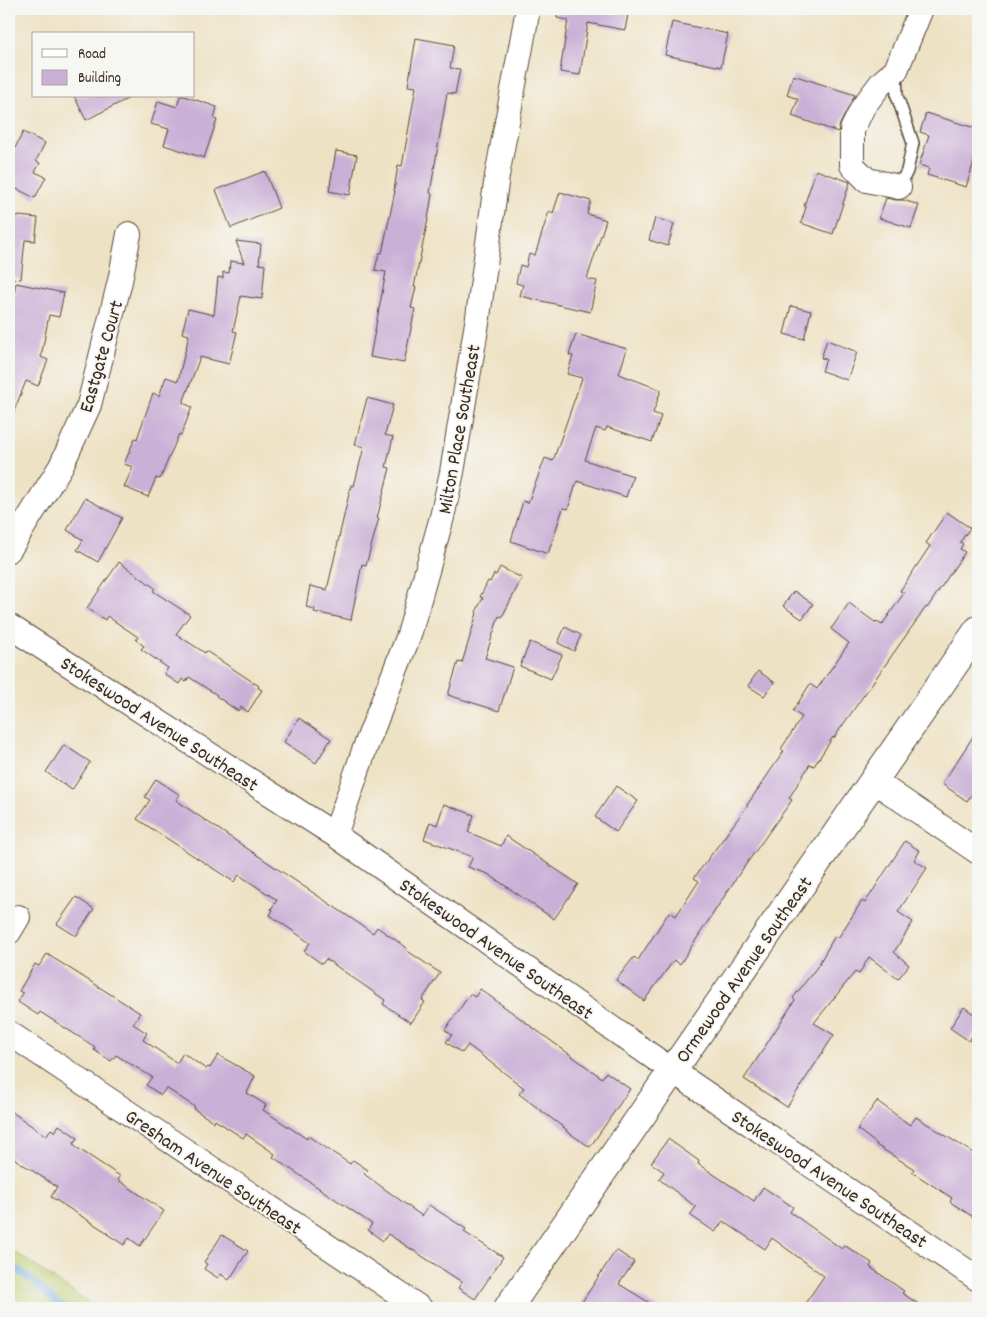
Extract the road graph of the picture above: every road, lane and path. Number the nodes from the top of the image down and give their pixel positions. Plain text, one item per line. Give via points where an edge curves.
1 (528, 9) edge
2 (921, 9) edge
3 (896, 70) junction
4 (900, 187) joint
5 (129, 234) dead end
6 (9, 550) edge
7 (9, 626) edge
8 (978, 630) edge
9 (874, 780) junction
10 (334, 835) junction
11 (978, 852) edge
12 (9, 1033) edge
13 (672, 1071) junction
14 (978, 1279) edge
15 (420, 1308) edge
16 (508, 1308) edge

1 - 10 street, Milton Place Southeast via 497,176 478,317 442,517 409,635
2 - 3 street
3 - 4 lane via 897,96 913,143
3 - 4 street via 868,100 852,130 852,165 867,180
5 - 6 street, Eastgate Court via 89,405 61,466
7 - 10 street, Stokeswood Avenue Southeast
8 - 9 street, Ormewood Avenue Southeast
9 - 11 street
9 - 13 street, Ormewood Avenue Southeast
10 - 13 street, Stokeswood Avenue Southeast
12 - 15 street, Gresham Avenue Southeast
13 - 14 street, Stokeswood Avenue Southeast
13 - 16 street, Ormewood Avenue Southeast

